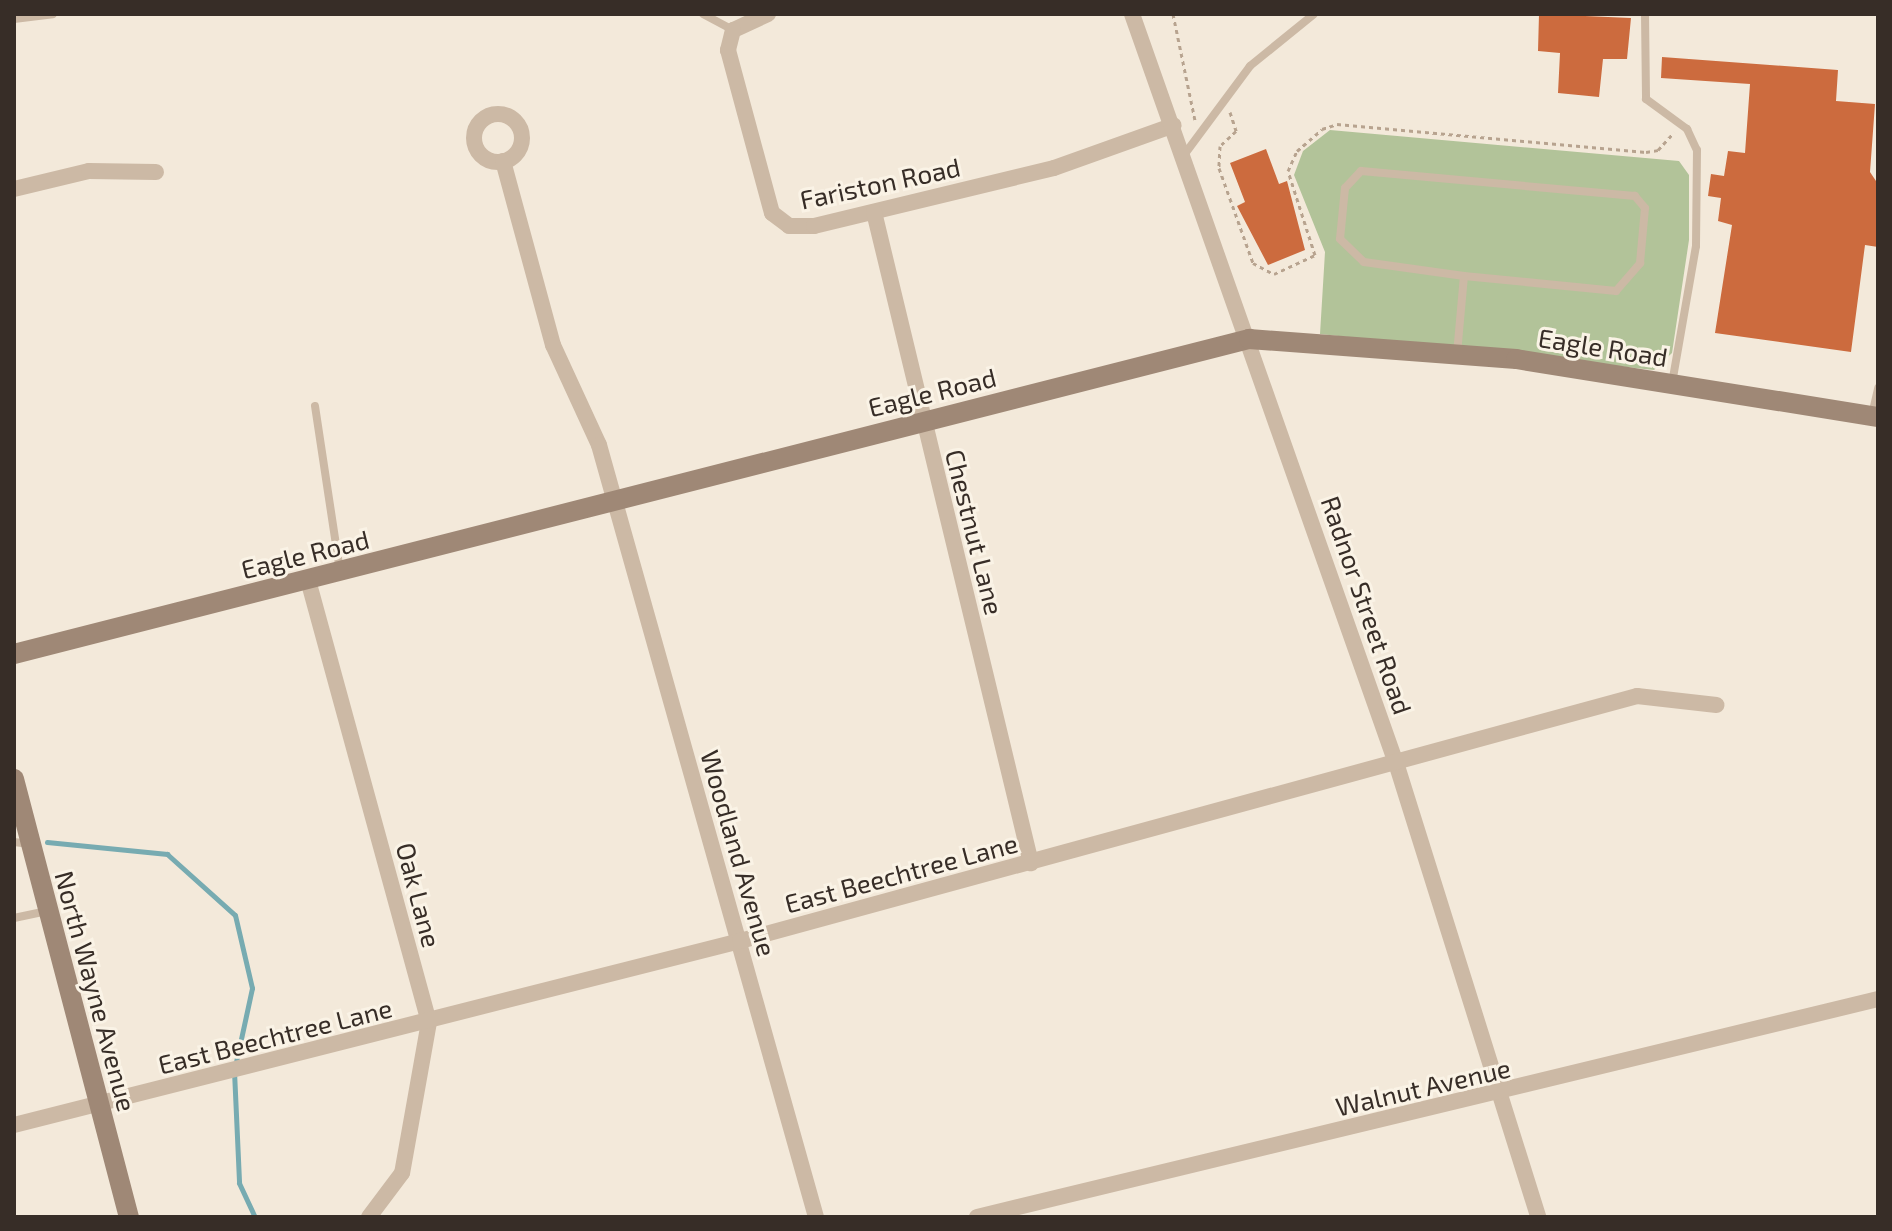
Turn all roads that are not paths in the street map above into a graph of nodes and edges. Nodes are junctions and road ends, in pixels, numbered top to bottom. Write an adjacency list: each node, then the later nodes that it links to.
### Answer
1 (53, 14): 7 (lane)
2 (703, 14): 9 (lane)
3 (768, 14): 9 (street)
4 (1132, 14): 10 (street, Radnor Street Road)
5 (1314, 14): 11 (lane)
6 (1645, 14): 19 (lane)
7 (27, 16): 8 (lane)
8 (14, 19)
9 (733, 30): 15 (street, Fariston Road)
10 (1174, 125): 11 (street, Radnor Street Road); 15 (street, Fariston Road)
11 (1184, 155): 17 (street, Radnor Street Road)
12 (503, 161): 24 (street, Woodland Avenue)
13 (156, 172): 14 (street)
14 (14, 189)
15 (874, 212): 23 (street, Chestnut Lane)
16 (1464, 276): 16 (lane); 18 (lane)
17 (1249, 339): 18 (street, Eagle Road); 23 (street, Eagle Road); 29 (street, Radnor Street Road)
18 (1457, 355): 19 (street, Eagle Road)
19 (1672, 385): 22 (street, Eagle Road)
20 (1878, 388): 22 (lane)
21 (315, 406): 25 (lane)
22 (1875, 417)
23 (924, 421): 24 (street, Eagle Road); 32 (street, Chestnut Lane)
24 (614, 502): 25 (street, Eagle Road); 35 (street, Woodland Avenue)
25 (340, 572): 26 (street, Eagle Road)
26 (308, 580): 27 (street, Eagle Road); 37 (street, Oak Lane)
27 (14, 654)
28 (1716, 705): 29 (street, East Beechtree Lane)
29 (1397, 766): 32 (street, East Beechtree Lane); 38 (street, Radnor Street Road)
30 (14, 779): 31 (street, North Wayne Avenue)
31 (22, 843): 33 (street, North Wayne Avenue)
32 (1031, 863): 35 (street, East Beechtree Lane)
33 (49, 911): 34 (lane); 39 (street, North Wayne Avenue)
34 (14, 918)
35 (740, 941): 37 (street, East Beechtree Lane); 43 (street, Woodland Avenue)
36 (1878, 999): 38 (street, Walnut Avenue)
37 (429, 1022): 39 (street, East Beechtree Lane); 42 (street, Oak Lane)
38 (1500, 1093): 44 (street, Walnut Avenue); 45 (street, Radnor Street Road)
39 (99, 1104): 40 (street, East Beechtree Lane); 41 (street, North Wayne Avenue)
40 (14, 1125)
41 (129, 1217)
42 (369, 1217)
43 (816, 1217)
44 (977, 1217)
45 (1538, 1217)

